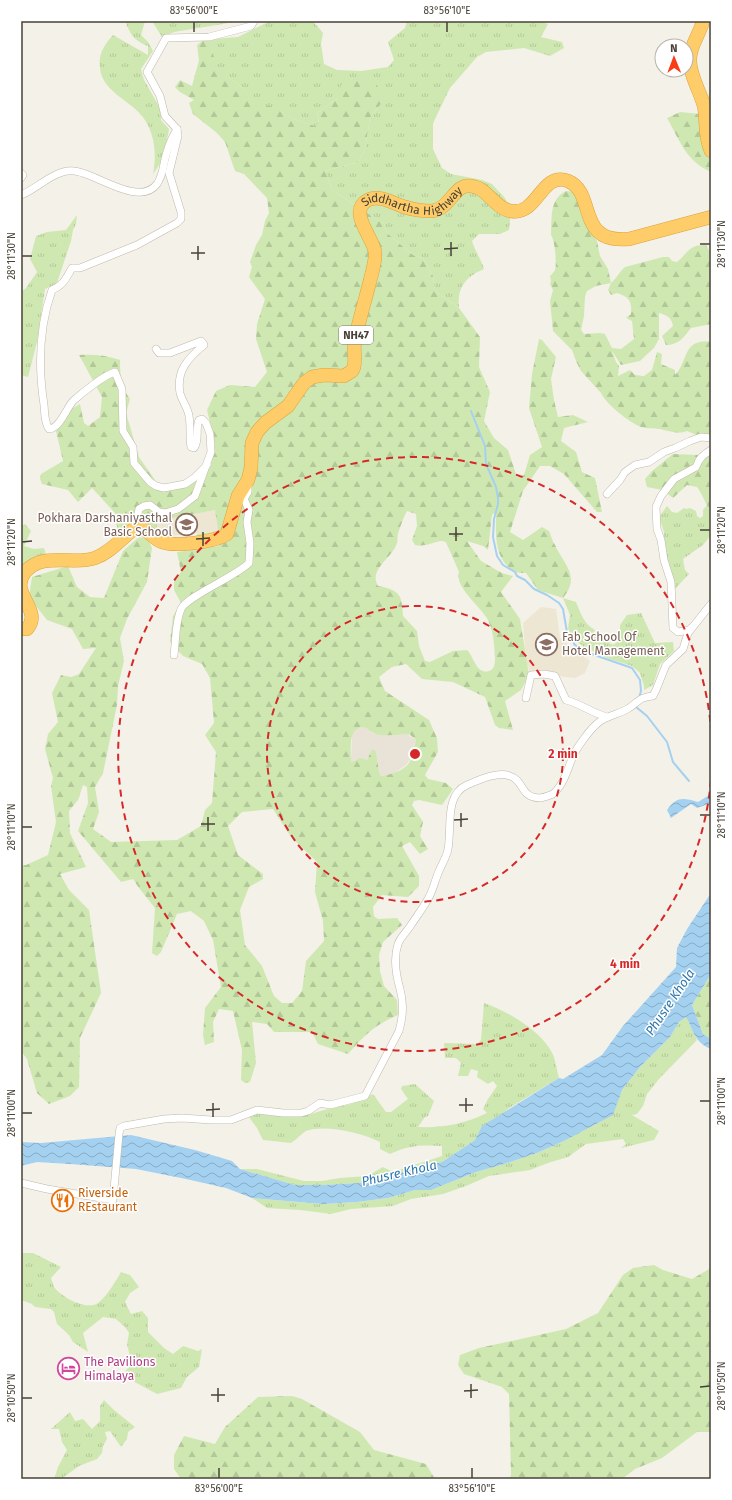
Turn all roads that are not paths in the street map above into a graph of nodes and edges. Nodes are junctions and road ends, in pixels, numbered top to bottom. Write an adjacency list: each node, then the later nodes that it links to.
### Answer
1 (254, 21): 3 (street)
2 (703, 21): 4 (highway)
3 (177, 129): 7 (street); 12 (street)
4 (711, 151)
5 (21, 173): 6 (street)
6 (21, 178)
7 (21, 195)
8 (711, 217): 13 (highway, Siddhartha Highway / NH47)
9 (156, 349): 12 (street)
10 (711, 438): 14 (street)
11 (711, 450): 17 (street)
12 (207, 465): 15 (street)
13 (248, 480): 15 (highway, Siddhartha Highway / NH47); 19 (street)
14 (607, 494)
15 (135, 528): 18 (highway)
16 (711, 604): 17 (street)
17 (694, 626): 21 (street)
18 (21, 629)
19 (174, 655)
20 (526, 698): 21 (street)
21 (607, 717): 22 (street)
22 (21, 1183)

